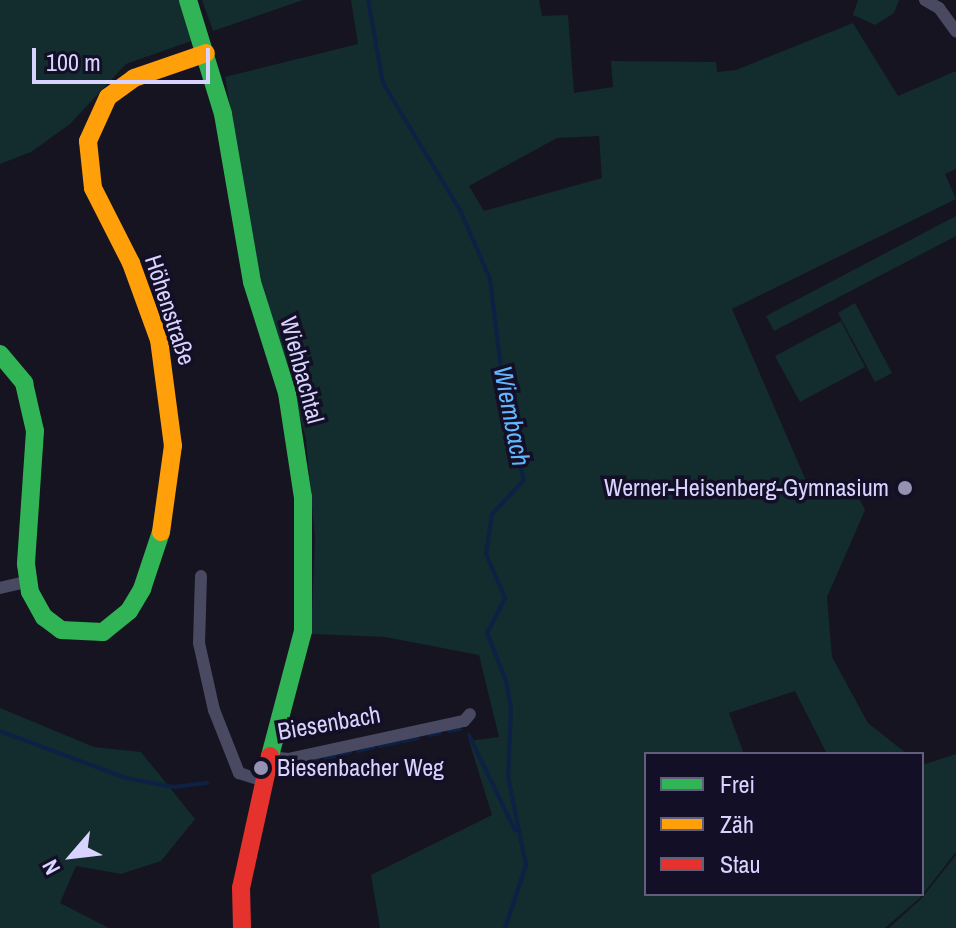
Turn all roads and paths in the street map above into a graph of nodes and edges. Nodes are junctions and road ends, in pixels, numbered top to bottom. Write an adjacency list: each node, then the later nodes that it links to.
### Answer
1 (188, 0): 4 (street, Wiehbachtal)
2 (925, 0): 3 (street)
3 (956, 31)
4 (206, 53): 7 (street, Höhenstraße); 10 (street, Wiehbachtal)
5 (0, 354): 7 (street, Höhenstraße)
6 (201, 576): 11 (street)
7 (27, 582): 8 (street)
8 (0, 588)
9 (470, 714): 10 (street, Biesenbach)
10 (271, 757): 11 (street, Biesenbach)
11 (264, 781): 12 (street, Biesenbach)
12 (242, 928)

